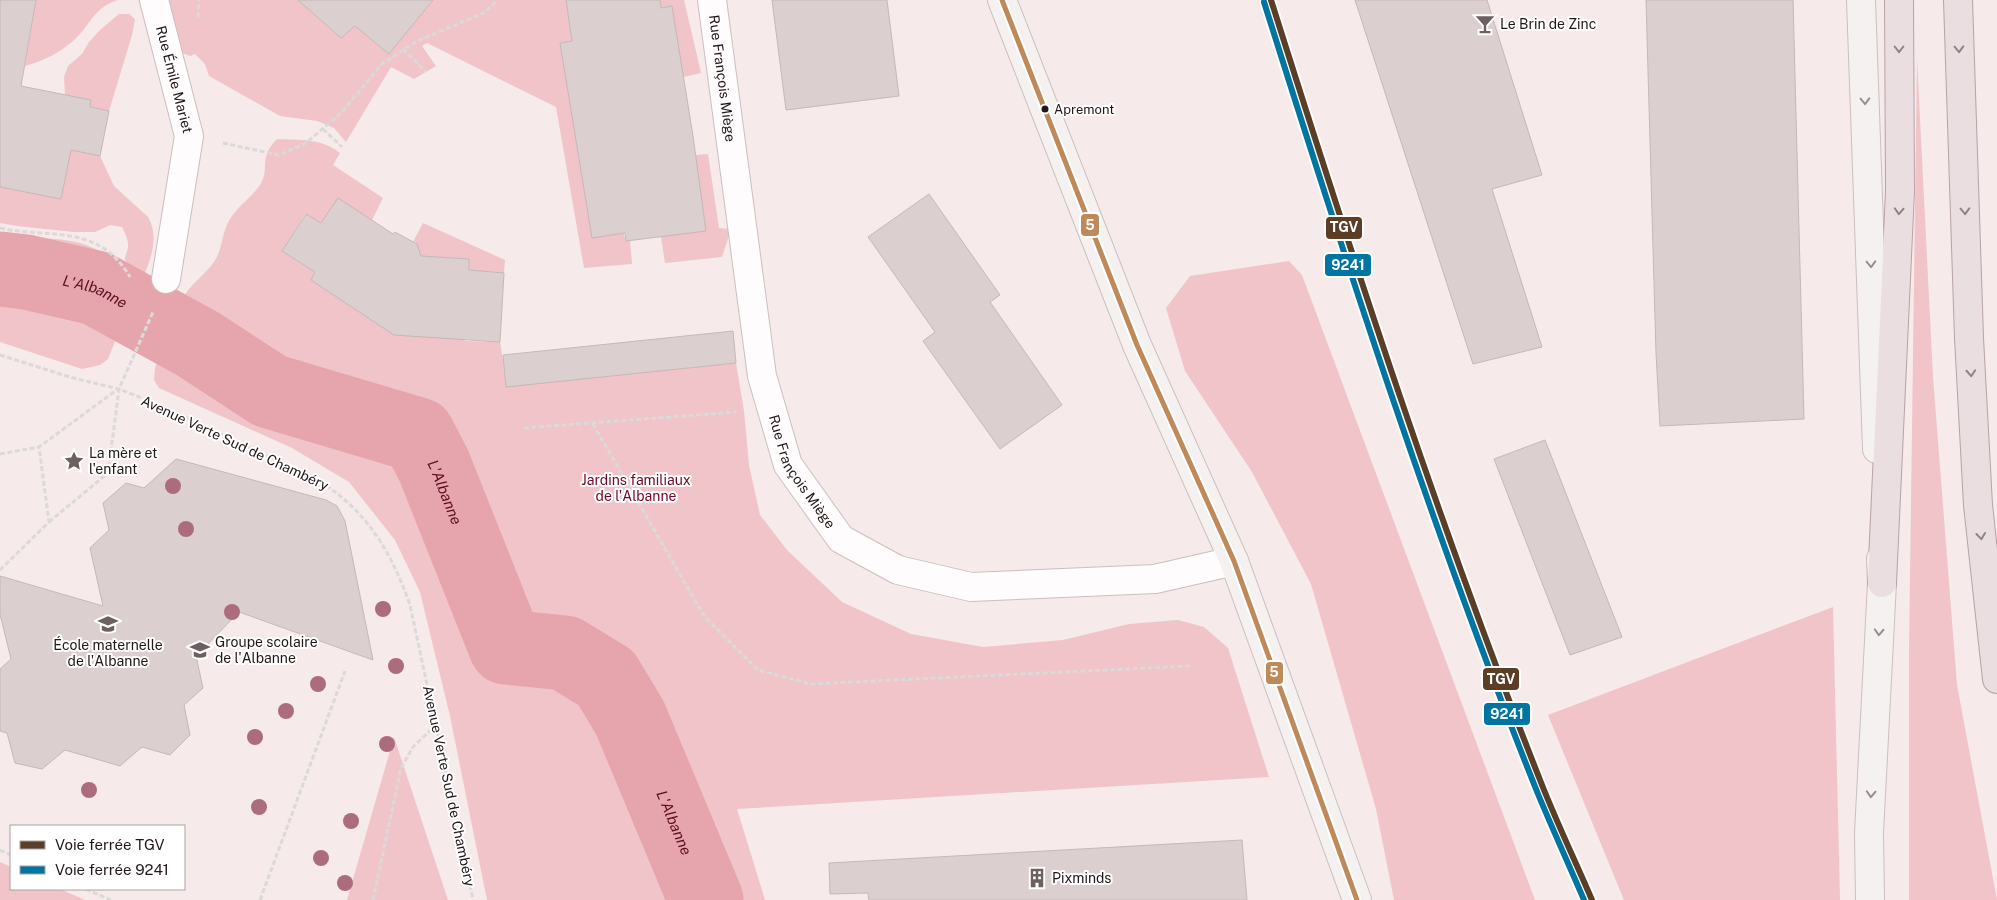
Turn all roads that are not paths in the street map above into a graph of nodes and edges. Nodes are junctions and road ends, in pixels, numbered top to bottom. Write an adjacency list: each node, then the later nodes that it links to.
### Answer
1 (154, 0): 7 (street, Rue Émile Mariet)
2 (712, 0): 8 (street, Rue François Miège)
3 (1002, 0): 8 (main road)
4 (1861, 0): 9 (main road, one-way to 9)
5 (1898, 0): 9 (highway, one-way to 9)
6 (1958, 0): 10 (highway, one-way to 10)
7 (166, 279)
8 (1234, 561): 11 (main road)
9 (1882, 583): 12 (main road, one-way to 12)
10 (1997, 679)
11 (1357, 900)
12 (1870, 900)

